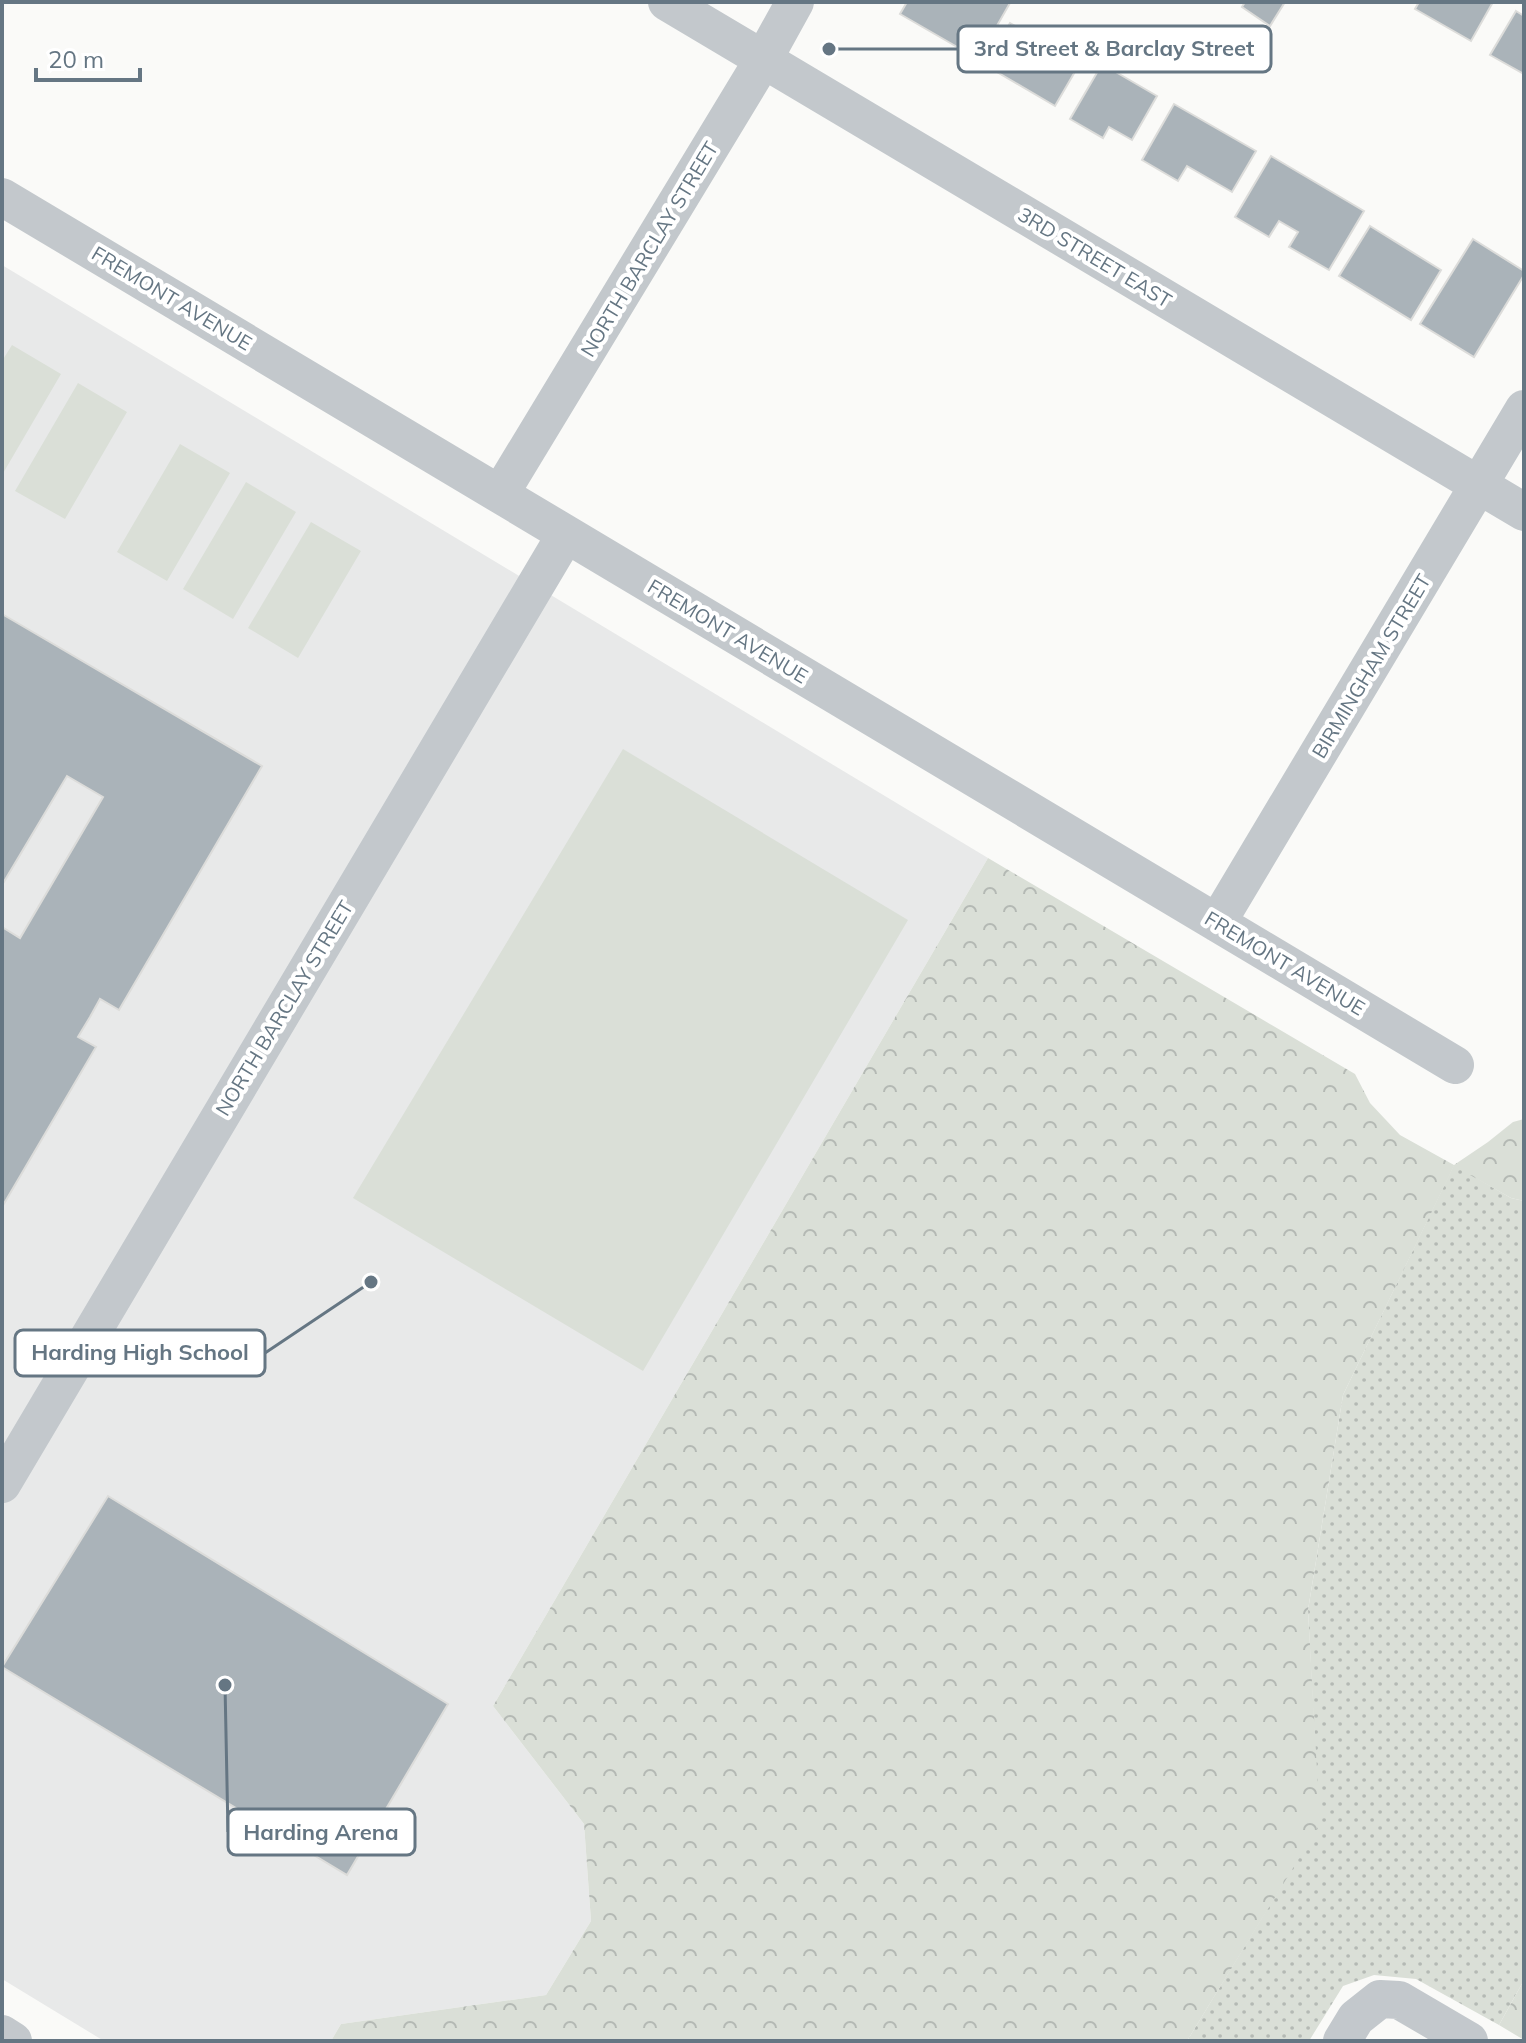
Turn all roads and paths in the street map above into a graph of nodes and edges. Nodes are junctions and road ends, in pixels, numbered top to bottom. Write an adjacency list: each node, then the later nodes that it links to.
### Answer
1 (667, 2): 3 (street, 3RD STREET EAST)
2 (795, 2): 3 (street, NORTH BARCLAY STREET)
3 (763, 60): 6 (street, 3RD STREET EAST); 7 (street, NORTH BARCLAY STREET)
4 (2, 197): 7 (street, FREMONT AVENUE)
5 (1524, 409): 6 (street, BIRMINGHAM STREET)
6 (1479, 485): 8 (street, 3RD STREET EAST); 10 (street, BIRMINGHAM STREET)
7 (500, 494): 9 (street, FREMONT AVENUE)
8 (1524, 512)
9 (566, 534): 10 (street, FREMONT AVENUE); 12 (street, NORTH BARCLAY STREET)
10 (1217, 923): 11 (street, FREMONT AVENUE)
11 (1455, 1065)
12 (2, 1484)
13 (2, 2034): 14 (street)
14 (13, 2041)
15 (1342, 2041): 16 (street)
16 (1469, 2041)

